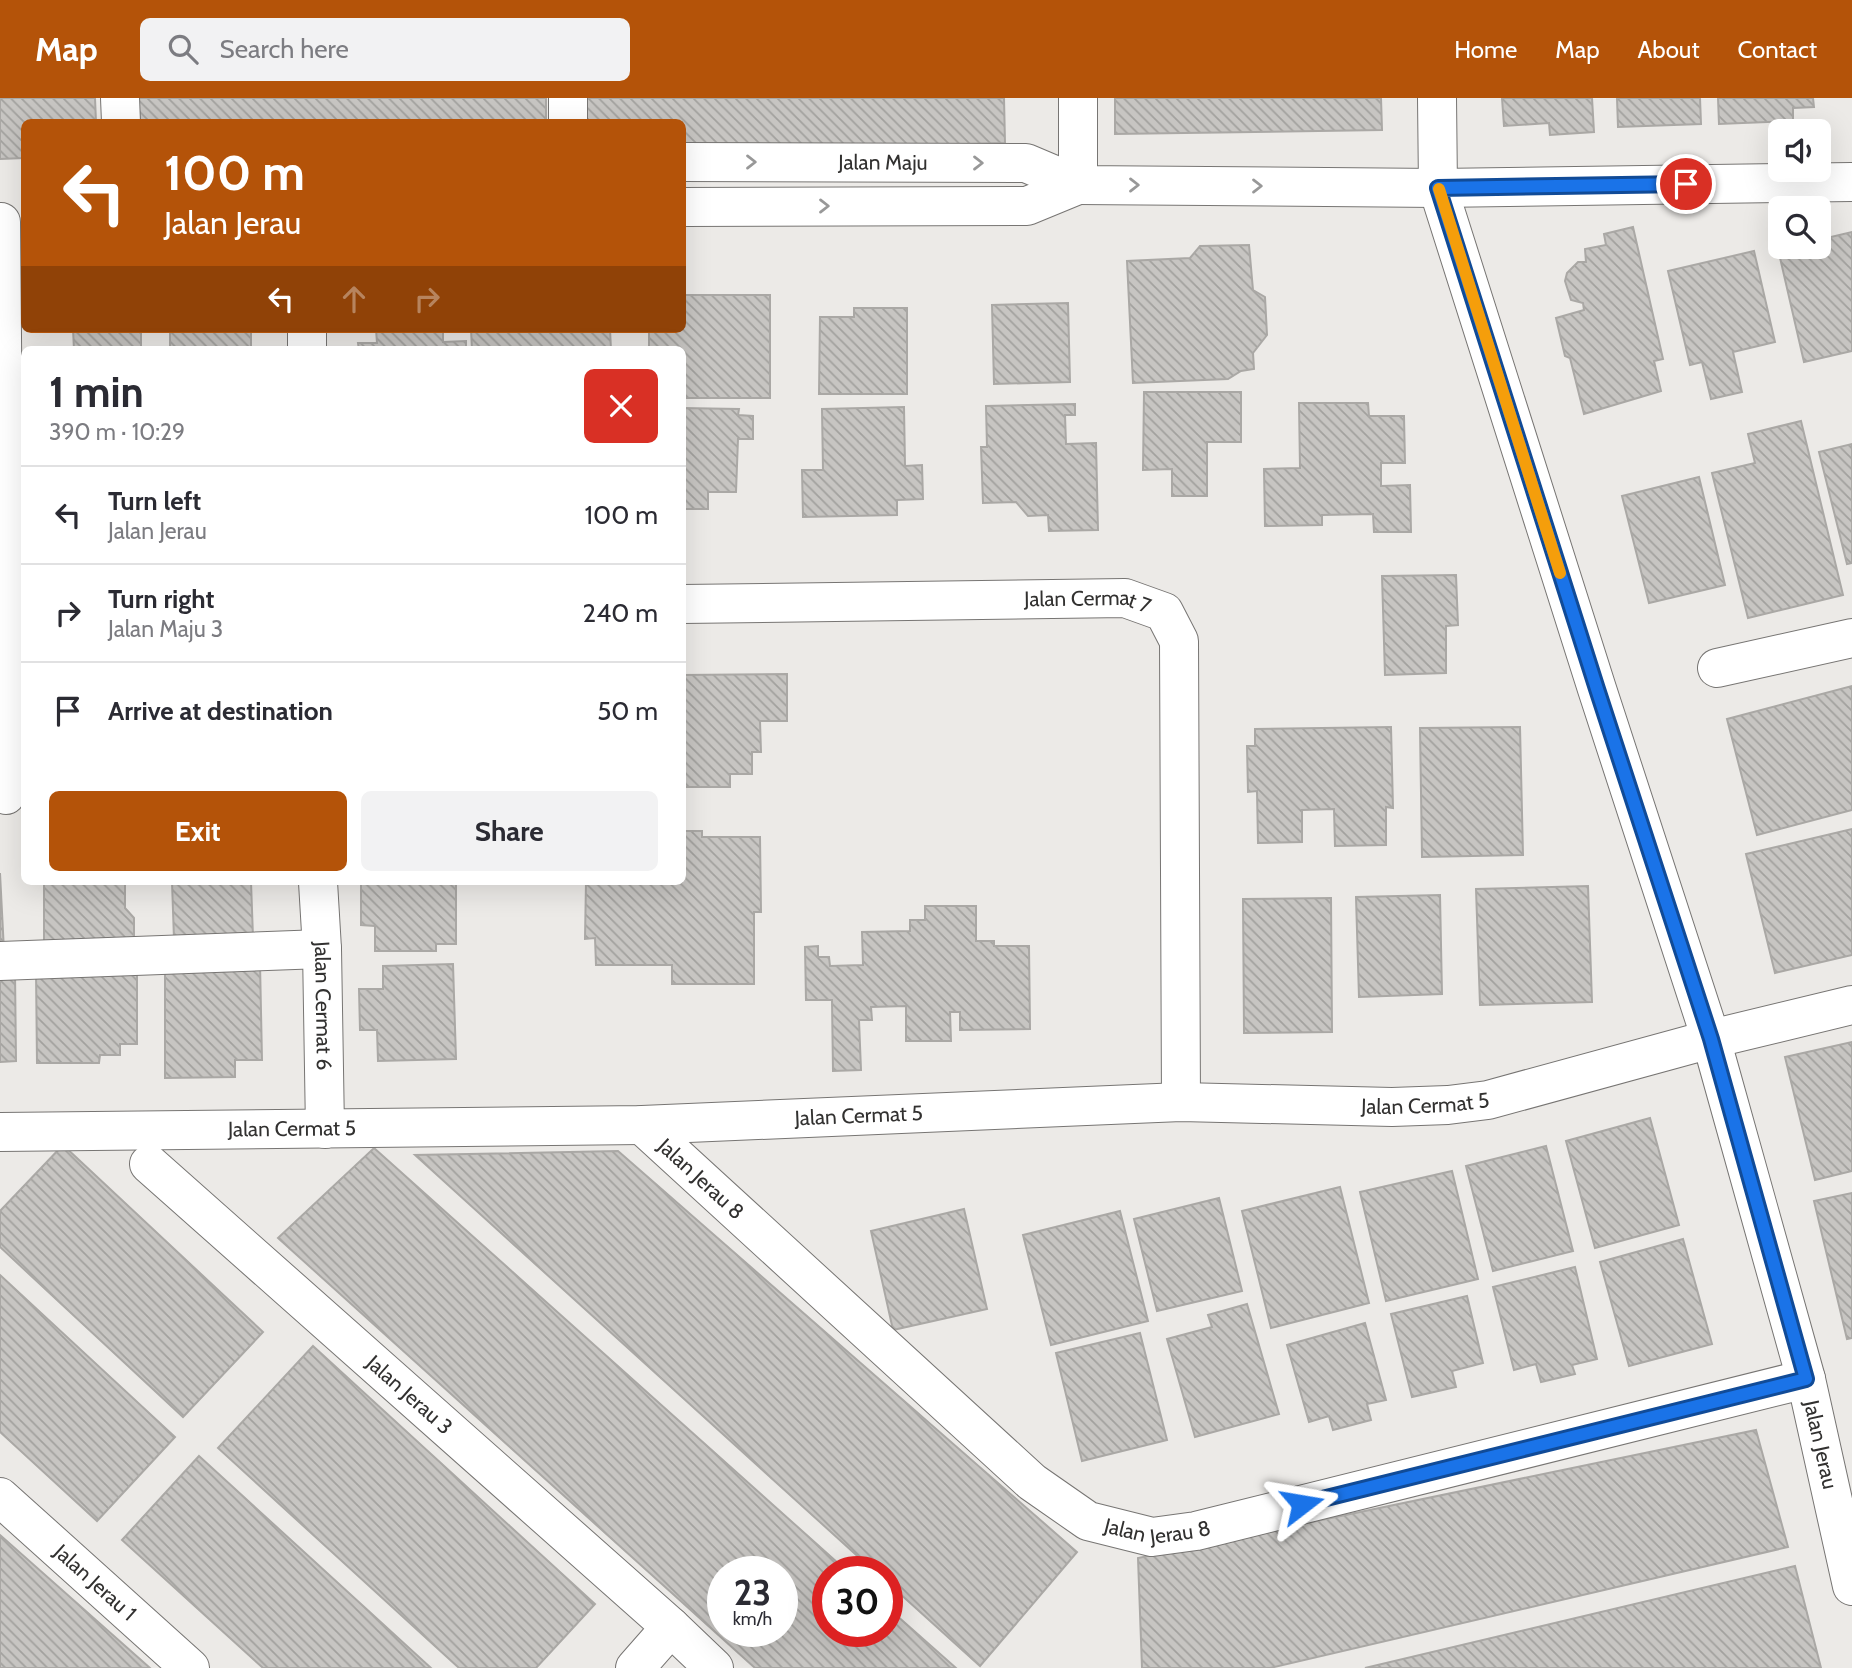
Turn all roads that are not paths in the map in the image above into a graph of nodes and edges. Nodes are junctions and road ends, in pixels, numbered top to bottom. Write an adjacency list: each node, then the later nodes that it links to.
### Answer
1 (120, 98): 5 (street)
2 (568, 98): 6 (street)
3 (1078, 98): 9 (street)
4 (1437, 98): 10 (street, Jalan Jerau)
5 (121, 119)
6 (568, 119)
7 (686, 162): 9 (street, Jalan Maju, one-way to 9)
8 (1852, 182): 10 (street, Jalan Maju)
9 (1078, 185): 10 (street, Jalan Maju, one-way to 10); 11 (street, Jalan Maju, one-way to 9)
10 (1438, 188): 21 (street, Jalan Jerau)
11 (686, 206)
12 (9, 222): 16 (street)
13 (686, 604): 22 (street, Jalan Cermat 7)
14 (1852, 638): 15 (street)
15 (1717, 668)
16 (10, 795)
17 (318, 885): 18 (street, Jalan Cermat 6)
18 (322, 949): 19 (street); 24 (street, Jalan Cermat 6)
19 (0, 961)
20 (1852, 1005): 21 (street, Jalan Cermat 5)
21 (1711, 1039): 22 (street, Jalan Cermat 5); 27 (street, Jalan Jerau)
22 (1181, 1102): 23 (street, Jalan Cermat 5)
23 (642, 1125): 24 (street, Jalan Cermat 5); 27 (street, Jalan Jerau 8)
24 (325, 1129): 25 (street, Jalan Cermat 5)
25 (0, 1132)
26 (149, 1164): 30 (street, Jalan Jerau 3)
27 (1806, 1379): 29 (street, Jalan Jerau)
28 (0, 1497): 31 (street, Jalan Jerau 1)
29 (1852, 1586)
30 (671, 1627): 32 (street); 33 (street, Jalan Jerau 3)
31 (190, 1668)
32 (635, 1668)
33 (714, 1668)

